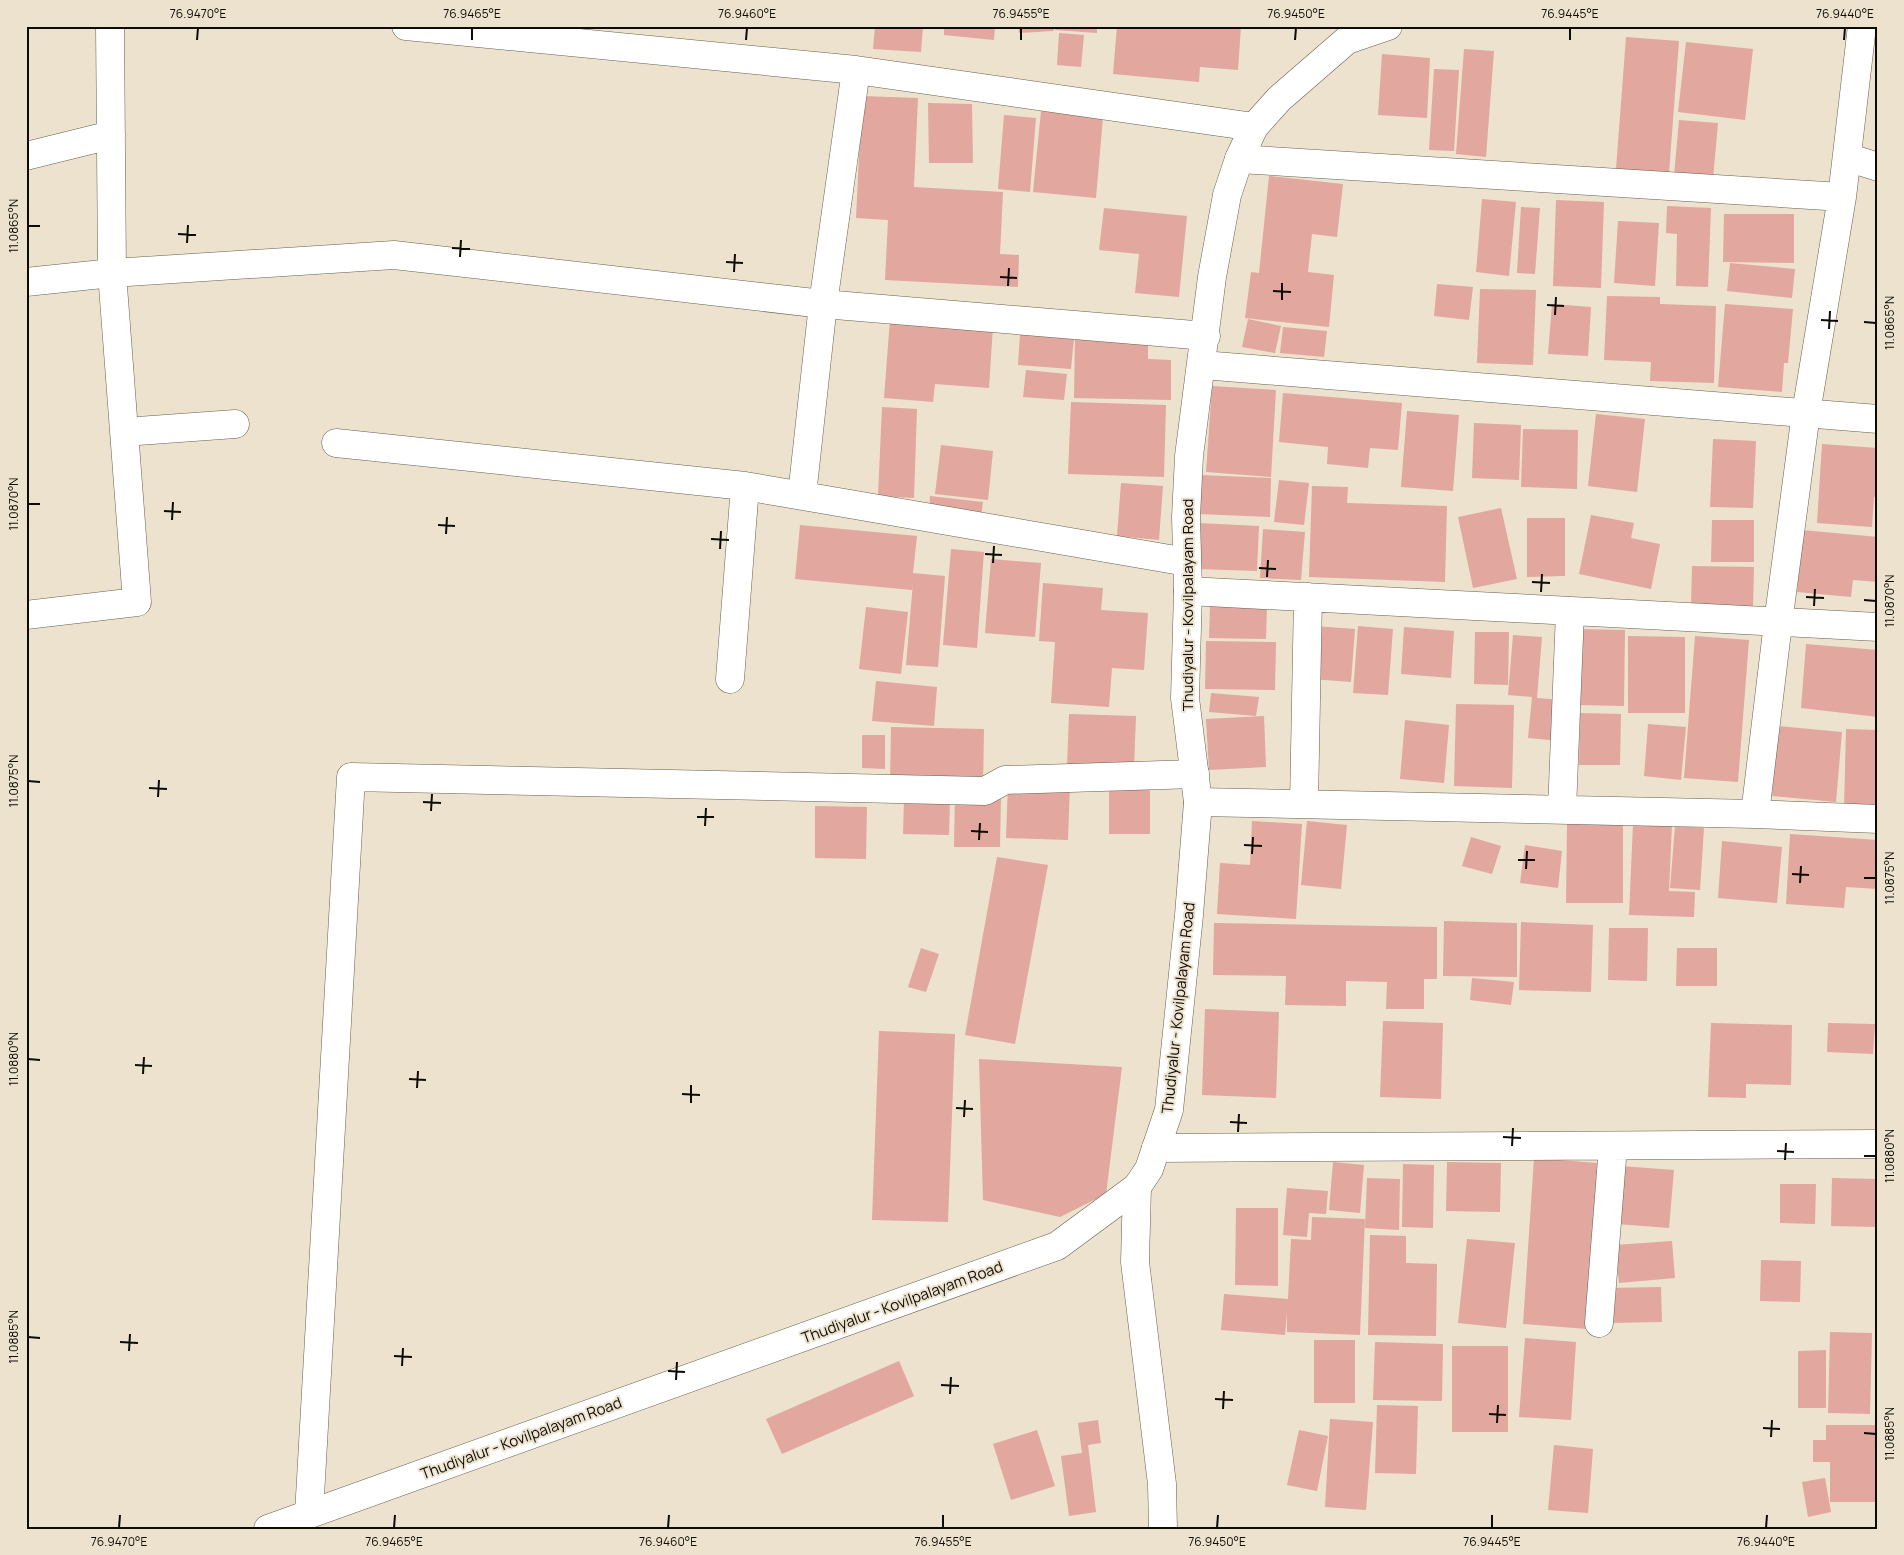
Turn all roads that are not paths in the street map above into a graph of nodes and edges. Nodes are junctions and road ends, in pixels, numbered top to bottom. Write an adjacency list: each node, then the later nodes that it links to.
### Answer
1 (110, 26): 9 (street)
2 (406, 26): 6 (street)
3 (1388, 26): 5 (street, Thudiyalur - Kovilpalayam Road)
4 (1862, 26): 11 (street)
5 (1347, 33): 8 (street, Thudiyalur - Kovilpalayam Road)
6 (617, 36): 7 (street)
7 (856, 70): 8 (street); 17 (street)
8 (1254, 127): 12 (street, Thudiyalur - Kovilpalayam Road)
9 (111, 135): 10 (street); 15 (street)
10 (26, 156)
11 (1847, 157): 13 (street); 14 (street)
12 (1239, 159): 14 (street); 18 (street, Thudiyalur - Kovilpalayam Road)
13 (1878, 168)
14 (1842, 197): 20 (street)
15 (112, 273): 16 (street); 17 (street); 23 (street)
16 (26, 282)
17 (823, 304): 18 (street); 26 (street)
18 (1206, 336): 19 (street, Thudiyalur - Kovilpalayam Road)
19 (1202, 365): 20 (street); 27 (street, Thudiyalur - Kovilpalayam Road)
20 (1806, 413): 21 (street); 32 (street)
21 (1878, 419)
22 (235, 424): 23 (street)
23 (124, 432): 31 (street)
24 (336, 442): 25 (street)
25 (745, 486): 26 (street); 34 (street)
26 (802, 495): 27 (street)
27 (1186, 562): 28 (street, Thudiyalur - Kovilpalayam Road)
28 (1188, 591): 29 (street); 35 (street, Thudiyalur - Kovilpalayam Road)
29 (1308, 597): 30 (street); 37 (street)
30 (1570, 612): 32 (street); 38 (street)
31 (26, 615)
32 (1778, 623): 33 (street); 39 (street)
33 (1878, 627)
34 (730, 679)
35 (1195, 774): 36 (street, Thudiyalur - Kovilpalayam Road); 46 (street)
36 (1198, 802): 37 (street); 43 (street, Thudiyalur - Kovilpalayam Road)
37 (1304, 804): 38 (street)
38 (1562, 810): 39 (street)
39 (1755, 814): 40 (street)
40 (1878, 819)
41 (1878, 1144): 42 (street)
42 (1613, 1146): 43 (street); 45 (street)
43 (1156, 1148): 44 (street, Thudiyalur - Kovilpalayam Road)
44 (1137, 1188): 46 (street, Thudiyalur - Kovilpalayam Road); 48 (street)
45 (1599, 1323)
46 (310, 1514): 47 (street, Thudiyalur - Kovilpalayam Road)
47 (268, 1529)
48 (1163, 1529)

